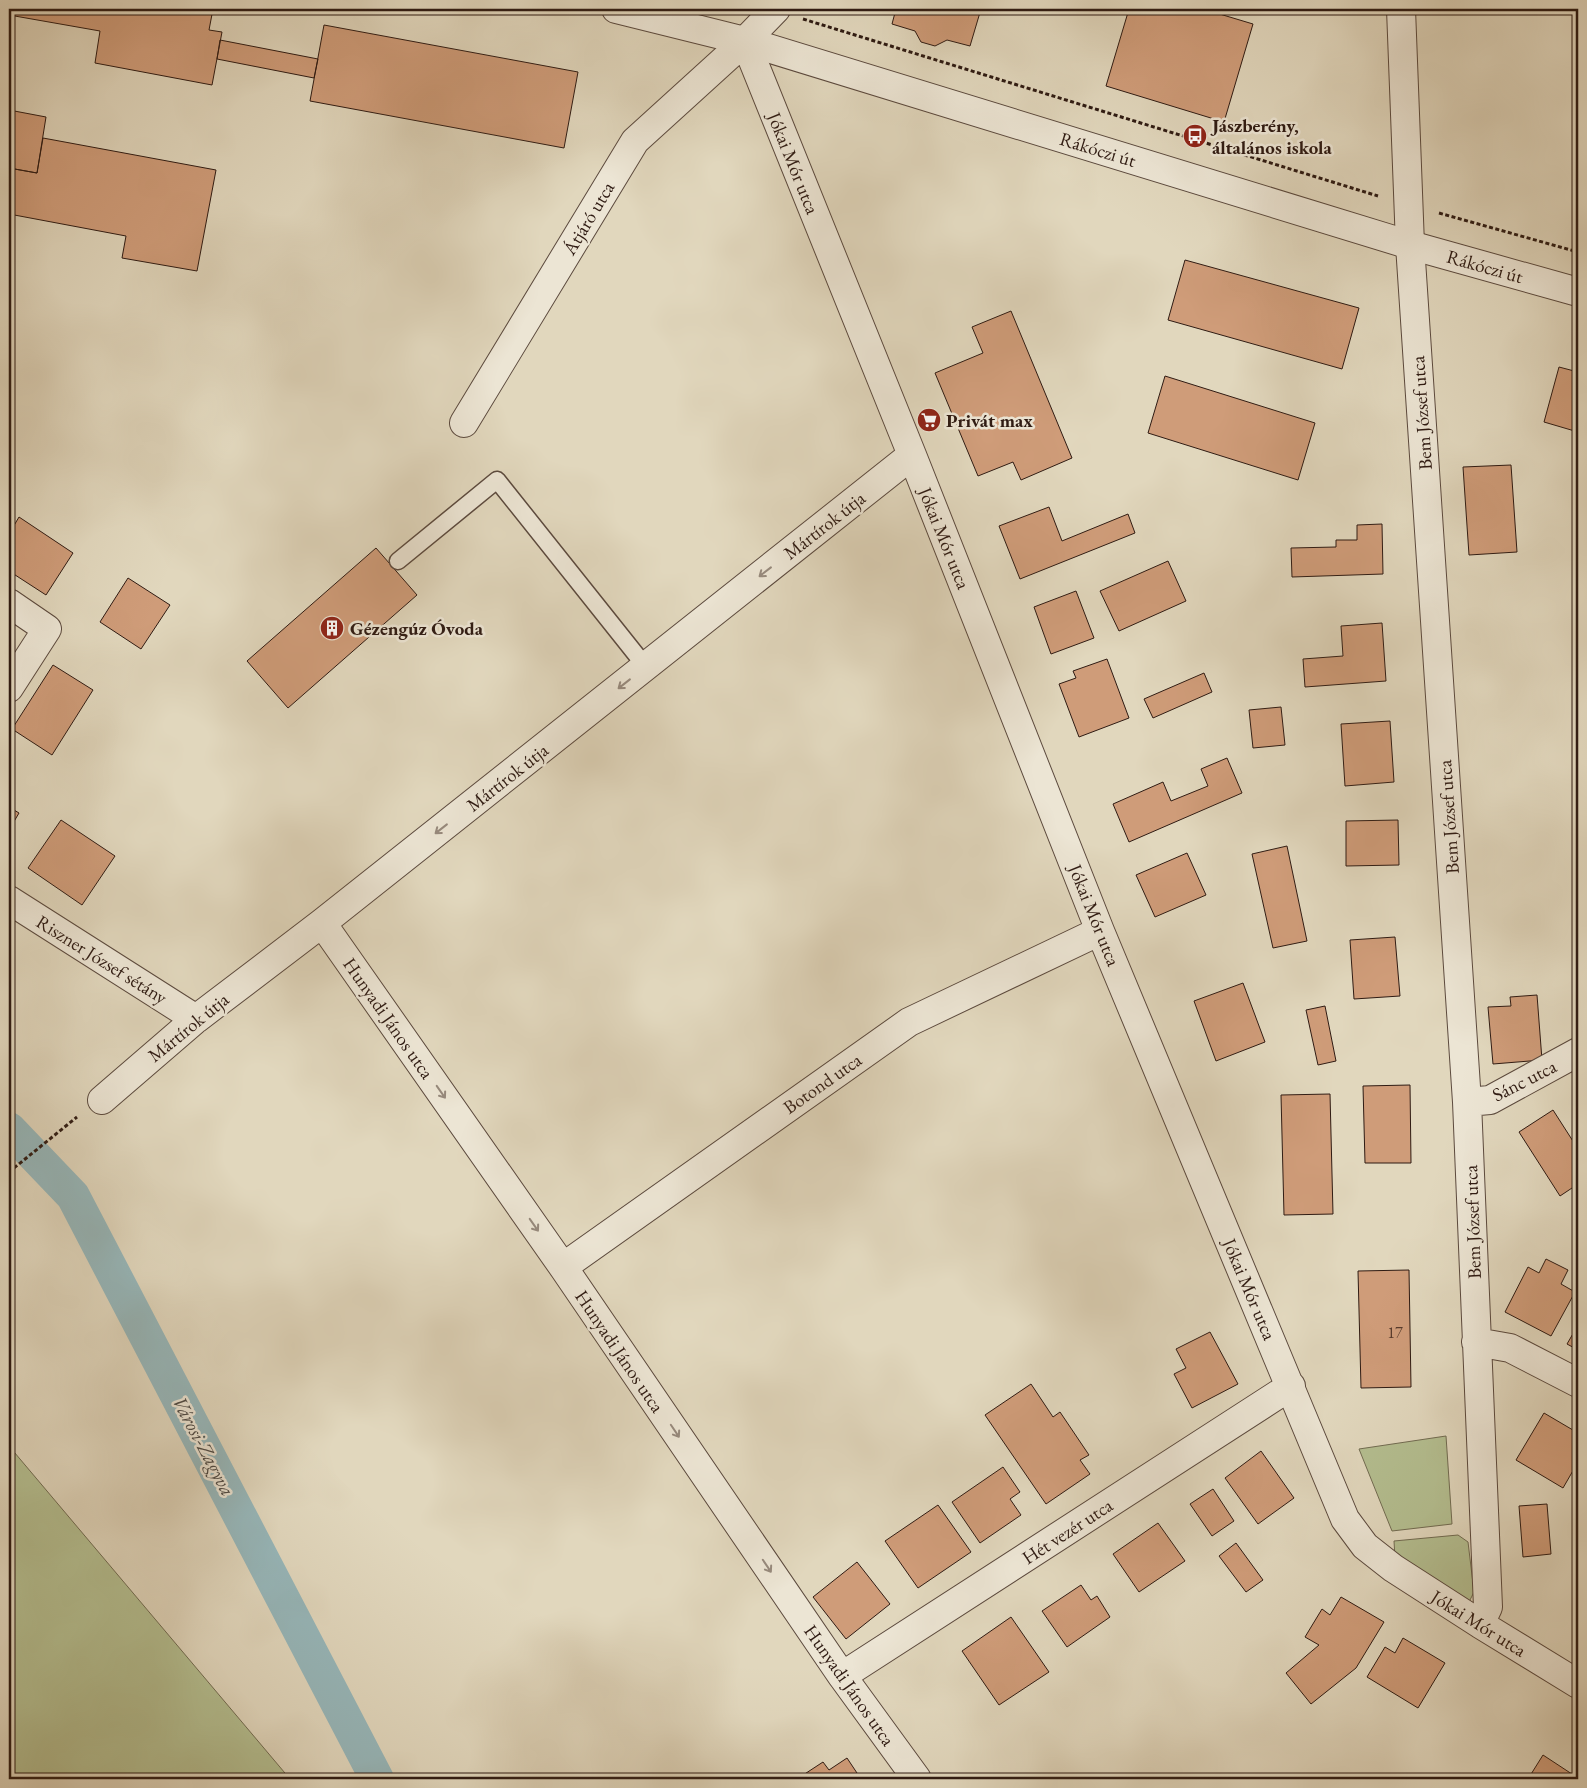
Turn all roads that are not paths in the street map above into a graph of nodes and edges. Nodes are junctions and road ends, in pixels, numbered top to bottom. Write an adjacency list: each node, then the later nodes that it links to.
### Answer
1 (616, 9): 4 (street, Rákóczi út)
2 (1401, 9): 5 (street, Bem József utca)
3 (775, 10): 4 (street, Átjáró utca)
4 (745, 41): 5 (street, Rákóczi út); 7 (street, Átjáró utca); 8 (street, Jókai Mór utca)
5 (1410, 245): 6 (street, Rákóczi út); 19 (street, Bem József utca)
6 (1578, 292)
7 (464, 422)
8 (912, 455): 11 (street, Mártírok útja, one-way to 11); 15 (street, Jókai Mór utca)
9 (398, 561): 11 (lane)
10 (9, 603): 12 (street)
11 (646, 666): 14 (street, Mártírok útja, one-way to 14)
12 (9, 688)
13 (9, 900): 16 (street, Riszner József sétány)
14 (322, 923): 16 (street, Mártírok útja); 20 (street, Hunyadi János utca, one-way to 20)
15 (1100, 931): 20 (street, Botond utca); 23 (street, Jókai Mór utca)
16 (196, 1019): 18 (street, Mártírok útja)
17 (1578, 1052): 19 (street, Sánc utca)
18 (102, 1100)
19 (1467, 1102): 21 (street, Bem József utca)
20 (563, 1267): 25 (street, Hunyadi János utca, one-way to 25)
21 (1476, 1342): 22 (street); 24 (street, Bem József utca)
22 (1578, 1383)
23 (1291, 1386): 24 (street, Jókai Mór utca); 25 (street, Hét vezér utca)
24 (1480, 1624): 26 (street, Jókai Mór utca)
25 (842, 1676): 27 (street, Hunyadi János utca)
26 (1578, 1684)
27 (917, 1779)

